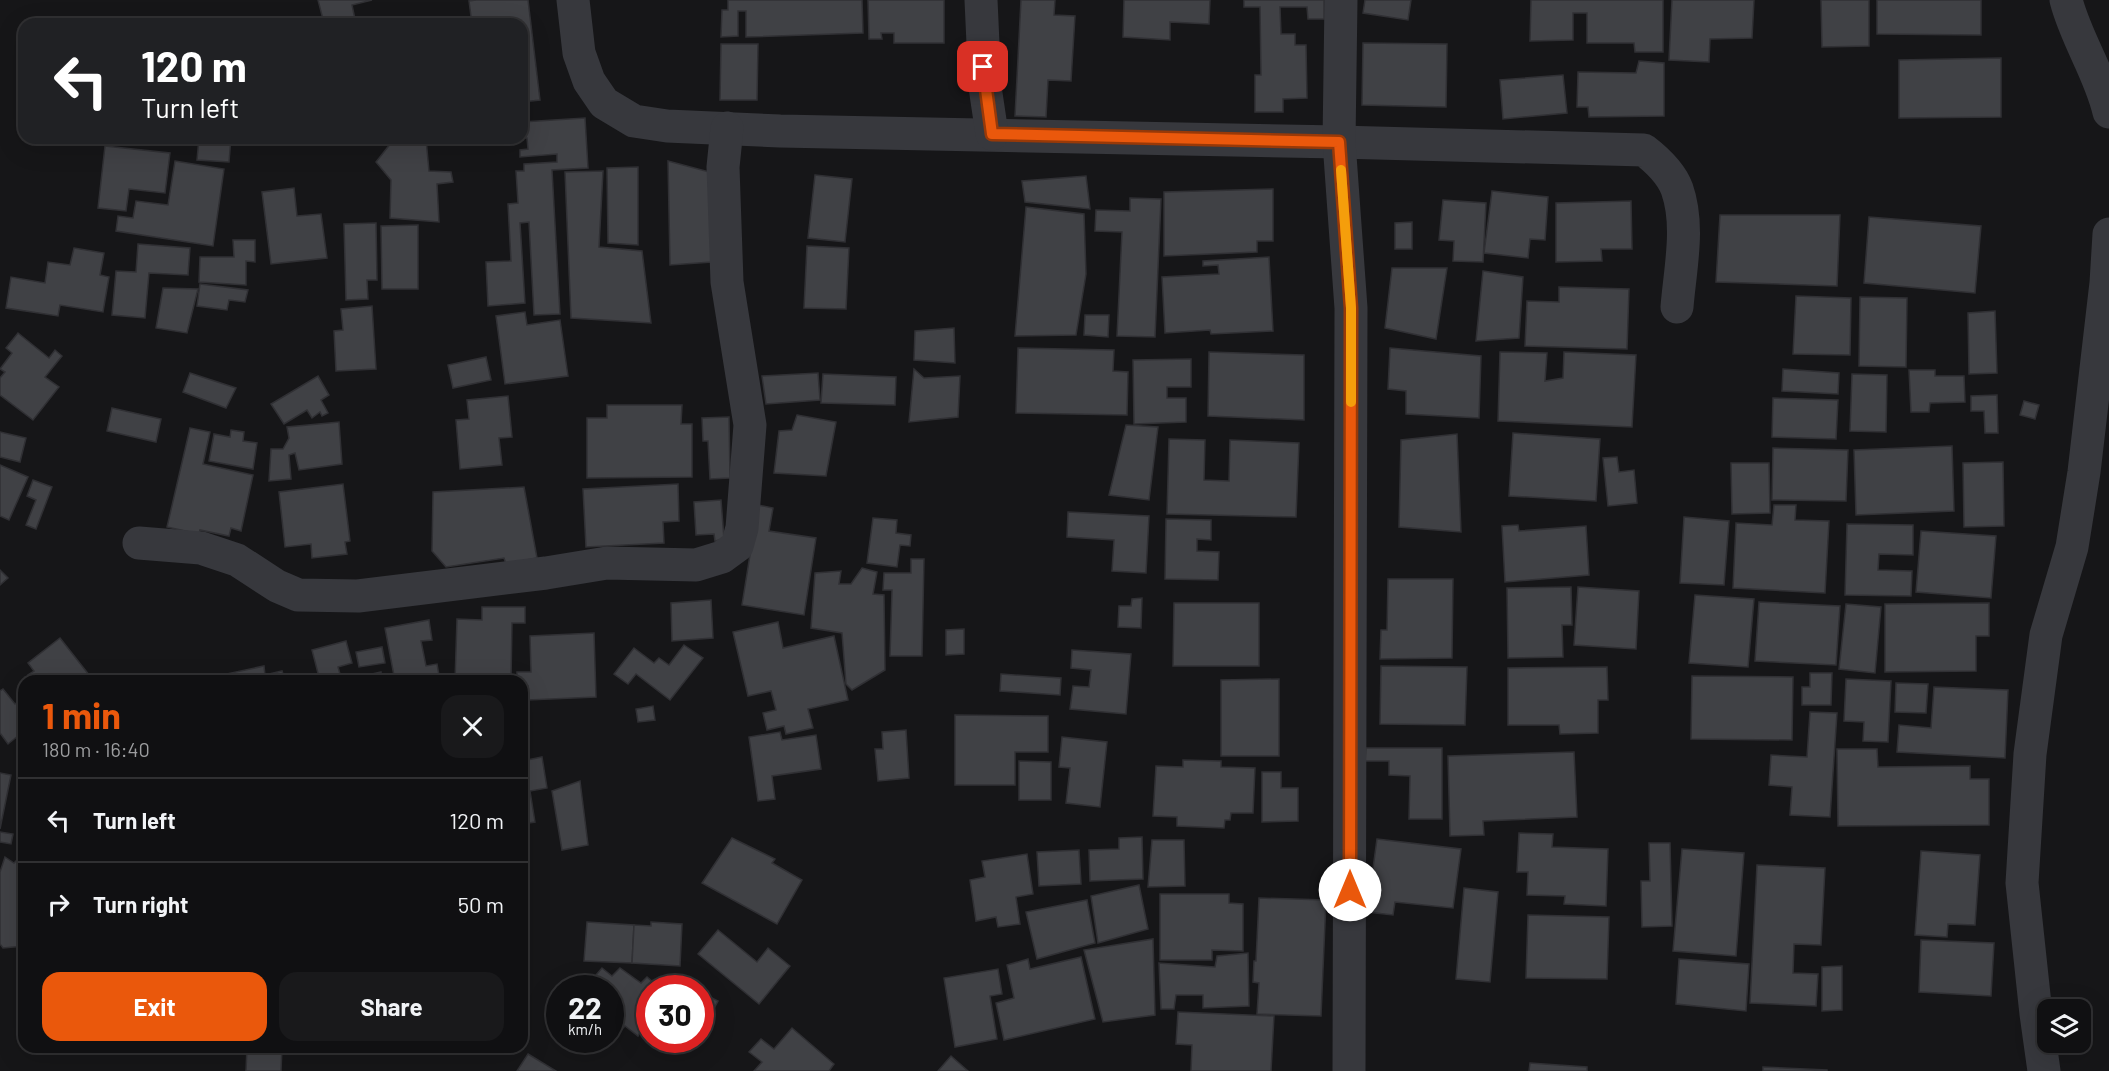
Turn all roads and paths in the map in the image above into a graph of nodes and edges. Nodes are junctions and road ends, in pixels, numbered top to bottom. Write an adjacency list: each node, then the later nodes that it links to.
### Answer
1 (573, 0): 6 (street)
2 (981, 0): 7 (street)
3 (1341, 0): 8 (street)
4 (2066, 0): 5 (street)
5 (2109, 112)
6 (727, 128): 7 (street); 11 (street)
7 (992, 134): 8 (street)
8 (1339, 142): 10 (street); 12 (street)
9 (2109, 234): 13 (street)
10 (1677, 306)
11 (138, 543)
12 (1349, 1071)
13 (2044, 1071)

